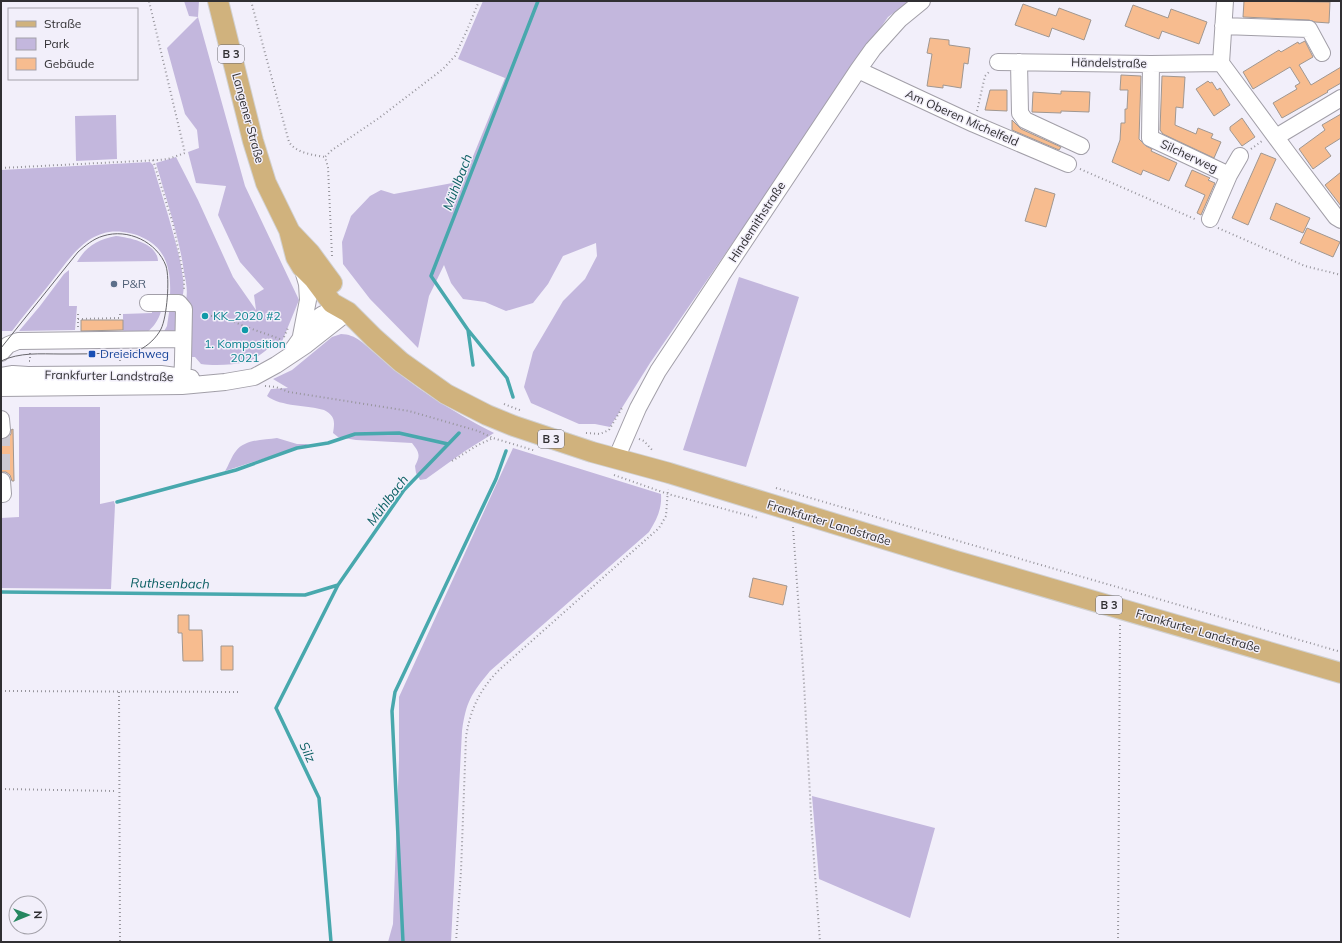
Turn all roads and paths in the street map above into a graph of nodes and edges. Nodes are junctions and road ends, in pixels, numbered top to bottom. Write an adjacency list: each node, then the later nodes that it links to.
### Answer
1 (149, 1): 20 (path)
2 (218, 1): 26 (main road, Langener Straße / B 3)
3 (251, 1): 19 (path)
4 (479, 1): 19 (path)
5 (922, 1): 13 (street, Hindemithstraße)
6 (1225, 1): 7 (street)
7 (1223, 26): 8 (street); 11 (street)
8 (1322, 53)
9 (998, 62): 10 (street, Händelstraße); 15 (path)
10 (1019, 62): 12 (street, Händelstraße); 17 (street)
11 (1221, 63): 12 (street, Händelstraße); 16 (street)
12 (1151, 64): 23 (street, Silcherweg)
13 (858, 70): 15 (street, Am Oberen Michelfeld); 50 (street, Hindemithstraße)
14 (1341, 98): 16 (street)
15 (974, 124): 21 (street, Am Oberen Michelfeld)
16 (1274, 135): 18 (path); 25 (street)
17 (1081, 146)
18 (1240, 156): 23 (street, Silcherweg)
19 (325, 157): 27 (path)
20 (153, 160): 22 (path); 30 (path)
21 (1068, 164)
22 (1, 168)
23 (1230, 175): 24 (street, Silcherweg)
24 (1210, 219)
25 (1341, 220)
26 (289, 230): 28 (main road, Langener Straße / B 3); 31 (main road, Langener Straße / B 3)
27 (332, 246)
28 (302, 268): 31 (main road, Langener Straße / B 3); 36 (street, Frankfurter Landstraße)
29 (148, 303): 30 (street)
30 (184, 309): 38 (street)
31 (348, 312): 36 (street, Frankfurter Landstraße); 40 (street, Frankfurter Landstraße); 55 (main road, Frankfurter Landstraße / B 3)
32 (78, 314): 35 (path)
33 (120, 314): 35 (path)
34 (211, 316): 39 (path)
35 (78, 319): 37 (path)
36 (295, 332): 39 (path); 40 (street, Frankfurter Landstraße)
37 (78, 333)
38 (183, 339): 41 (street); 43 (street)
39 (282, 340): 40 (path)
40 (283, 351): 43 (street, Frankfurter Landstraße)
41 (1, 353)
42 (7, 375): 43 (street, Frankfurter Landstraße)
43 (182, 381): 45 (street, Frankfurter Landstraße)
44 (276, 387): 51 (path)
45 (1, 388)
46 (502, 403): 47 (path)
47 (523, 412)
48 (609, 430): 49 (path)
49 (586, 433)
50 (626, 435): 53 (path); 55 (street, Hindemithstraße)
51 (493, 438): 52 (path); 54 (path)
52 (538, 451)
53 (651, 451)
54 (452, 461)
55 (614, 467): 58 (main road, Frankfurter Landstraße / B 3); 67 (path)
56 (769, 486): 59 (path)
57 (793, 527): 68 (path)
58 (1120, 608): 60 (main road, Frankfurter Landstraße / B 3); 69 (path)
59 (1341, 652)
60 (1341, 672)
61 (1, 691): 62 (path)
62 (119, 692): 63 (path); 66 (path)
63 (240, 692)
64 (1, 789): 65 (path)
65 (115, 791)
66 (120, 942)
67 (456, 942)
68 (820, 942)
69 (1118, 942)

